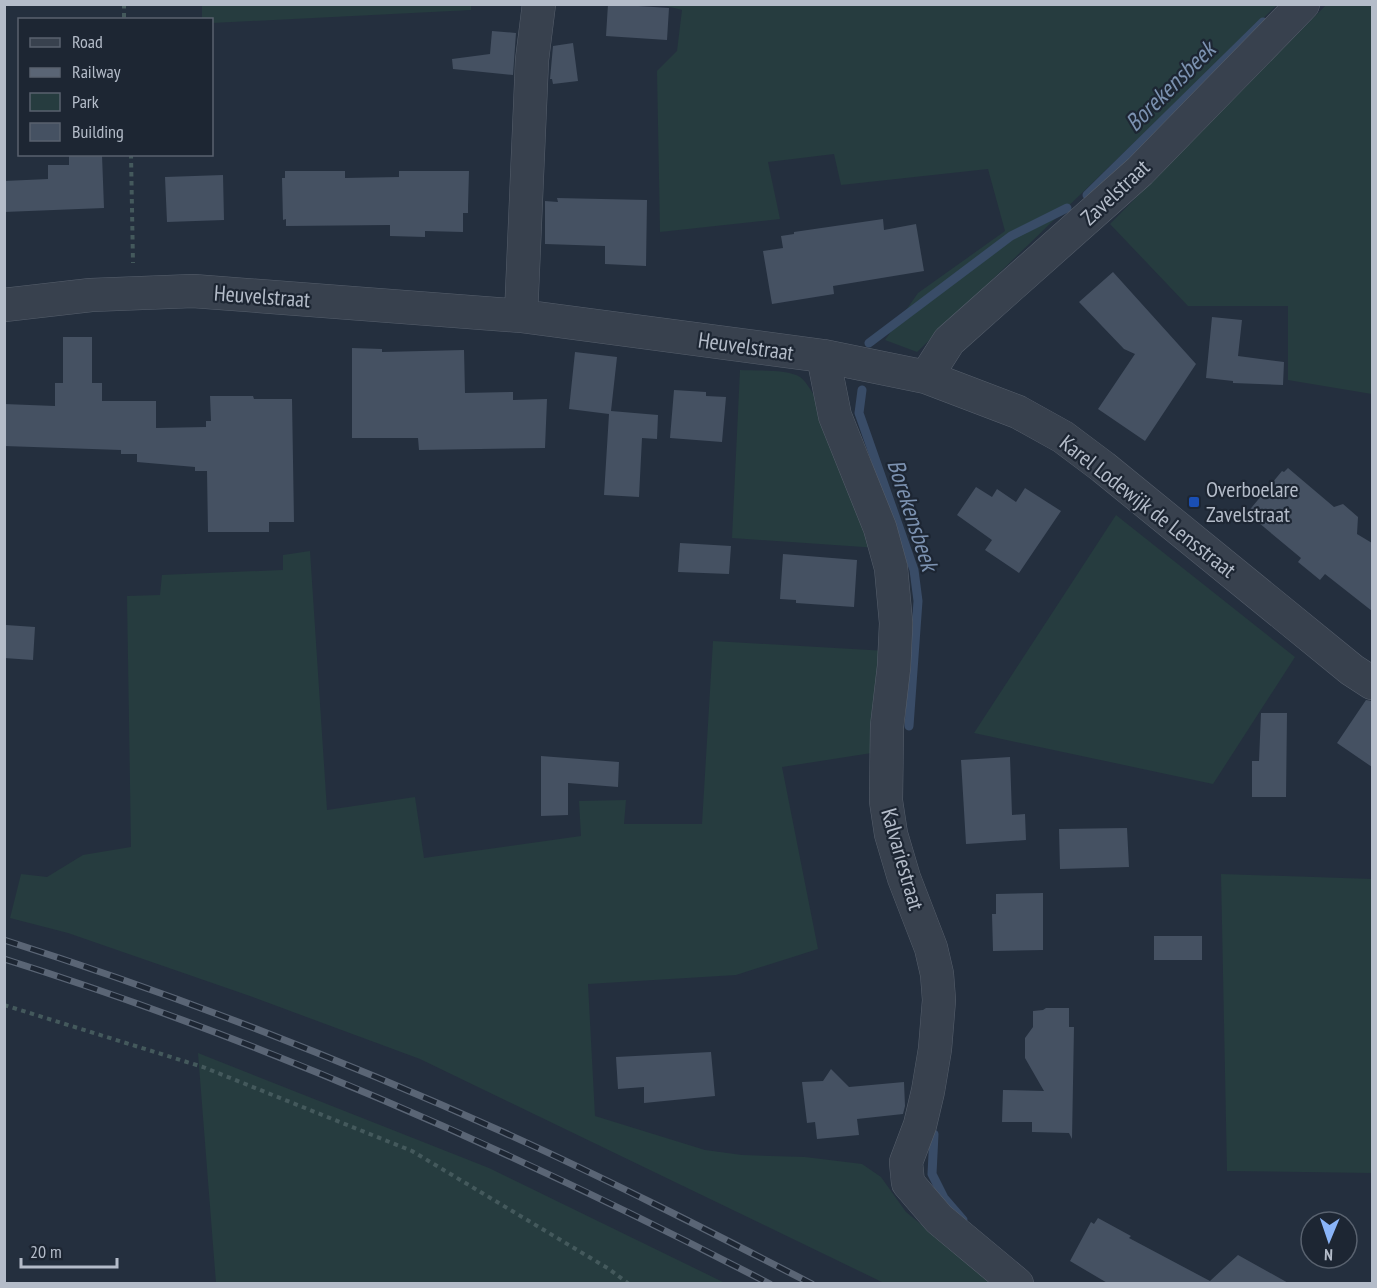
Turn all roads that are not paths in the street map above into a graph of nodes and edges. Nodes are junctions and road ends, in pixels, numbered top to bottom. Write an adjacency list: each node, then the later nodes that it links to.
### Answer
1 (539, 4): 4 (street)
2 (1303, 4): 7 (street, Zavelstraat)
3 (4, 305): 4 (street, Heuvelstraat)
4 (520, 316): 5 (street, Heuvelstraat)
5 (823, 356): 6 (street, Heuvelstraat); 9 (street, Kalvariestraat)
6 (864, 364): 7 (street, Karel Lodewijk de Lensstraat)
7 (926, 377): 8 (street, Karel Lodewijk de Lensstraat)
8 (1372, 683)
9 (1017, 1284)

